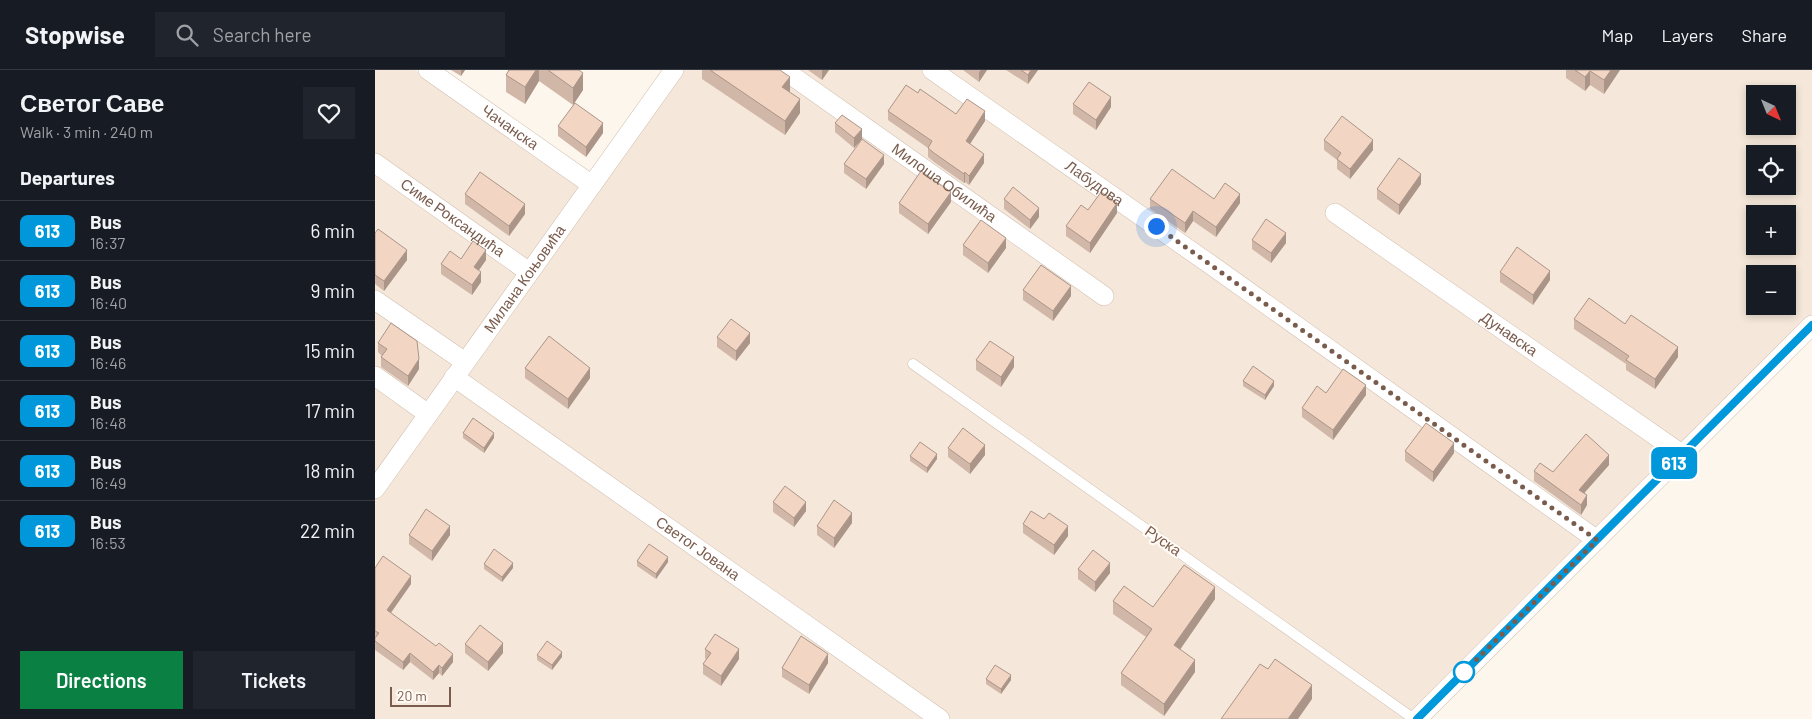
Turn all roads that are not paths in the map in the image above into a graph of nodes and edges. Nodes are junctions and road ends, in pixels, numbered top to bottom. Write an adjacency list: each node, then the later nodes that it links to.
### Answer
1 (428, 70): 6 (street, Чачанска)
2 (674, 70): 6 (street, Милана Коњовића)
3 (784, 70): 9 (street, Милоша Обилића)
4 (932, 70): 18 (street, Лабудова)
5 (375, 163): 8 (street, Симе Роксандића)
6 (591, 185): 8 (street, Милана Коњовића)
7 (1335, 213): 16 (street, Дунавска)
8 (529, 272): 13 (street, Милана Коњовића)
9 (1104, 296)
10 (375, 300): 13 (street, Светог Јована)
11 (1812, 325): 16 (street)
12 (913, 364): 20 (lane, Руска)
13 (459, 370): 15 (street, Милана Коњовића); 19 (street, Светог Јована)
14 (375, 376): 15 (street)
15 (428, 414): 17 (street, Милана Коњовића)
16 (1683, 454): 18 (street)
17 (375, 489)
18 (1597, 540): 20 (street)
19 (940, 719)
20 (1416, 719)

